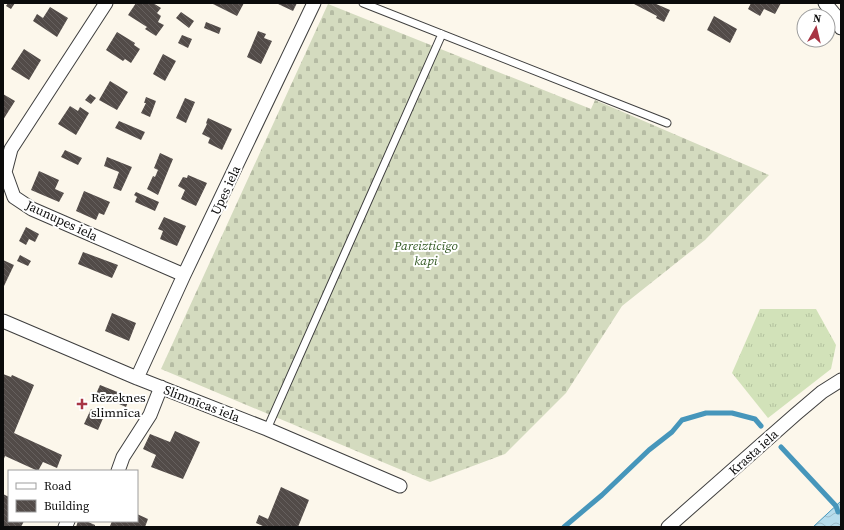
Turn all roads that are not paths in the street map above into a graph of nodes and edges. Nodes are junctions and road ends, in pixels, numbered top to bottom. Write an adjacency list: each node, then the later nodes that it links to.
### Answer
1 (106, 3): 8 (street, Jaunupes iela)
2 (314, 3): 8 (street, Upes iela)
3 (363, 3): 6 (lane)
4 (825, 3): 5 (street)
5 (841, 28)
6 (442, 34): 7 (lane); 13 (lane)
7 (667, 123)
8 (184, 275): 10 (street, Upes iela)
9 (3, 322): 10 (street, Slimnīcas iela)
10 (137, 378): 12 (street, Slimnīcas iela)
11 (841, 380): 16 (street, Krasta iela)
12 (161, 387): 13 (street, Slimnīcas iela); 14 (street)
13 (267, 429): 15 (street, Slimnīcas iela)
14 (118, 470)
15 (400, 486)
16 (668, 527)

